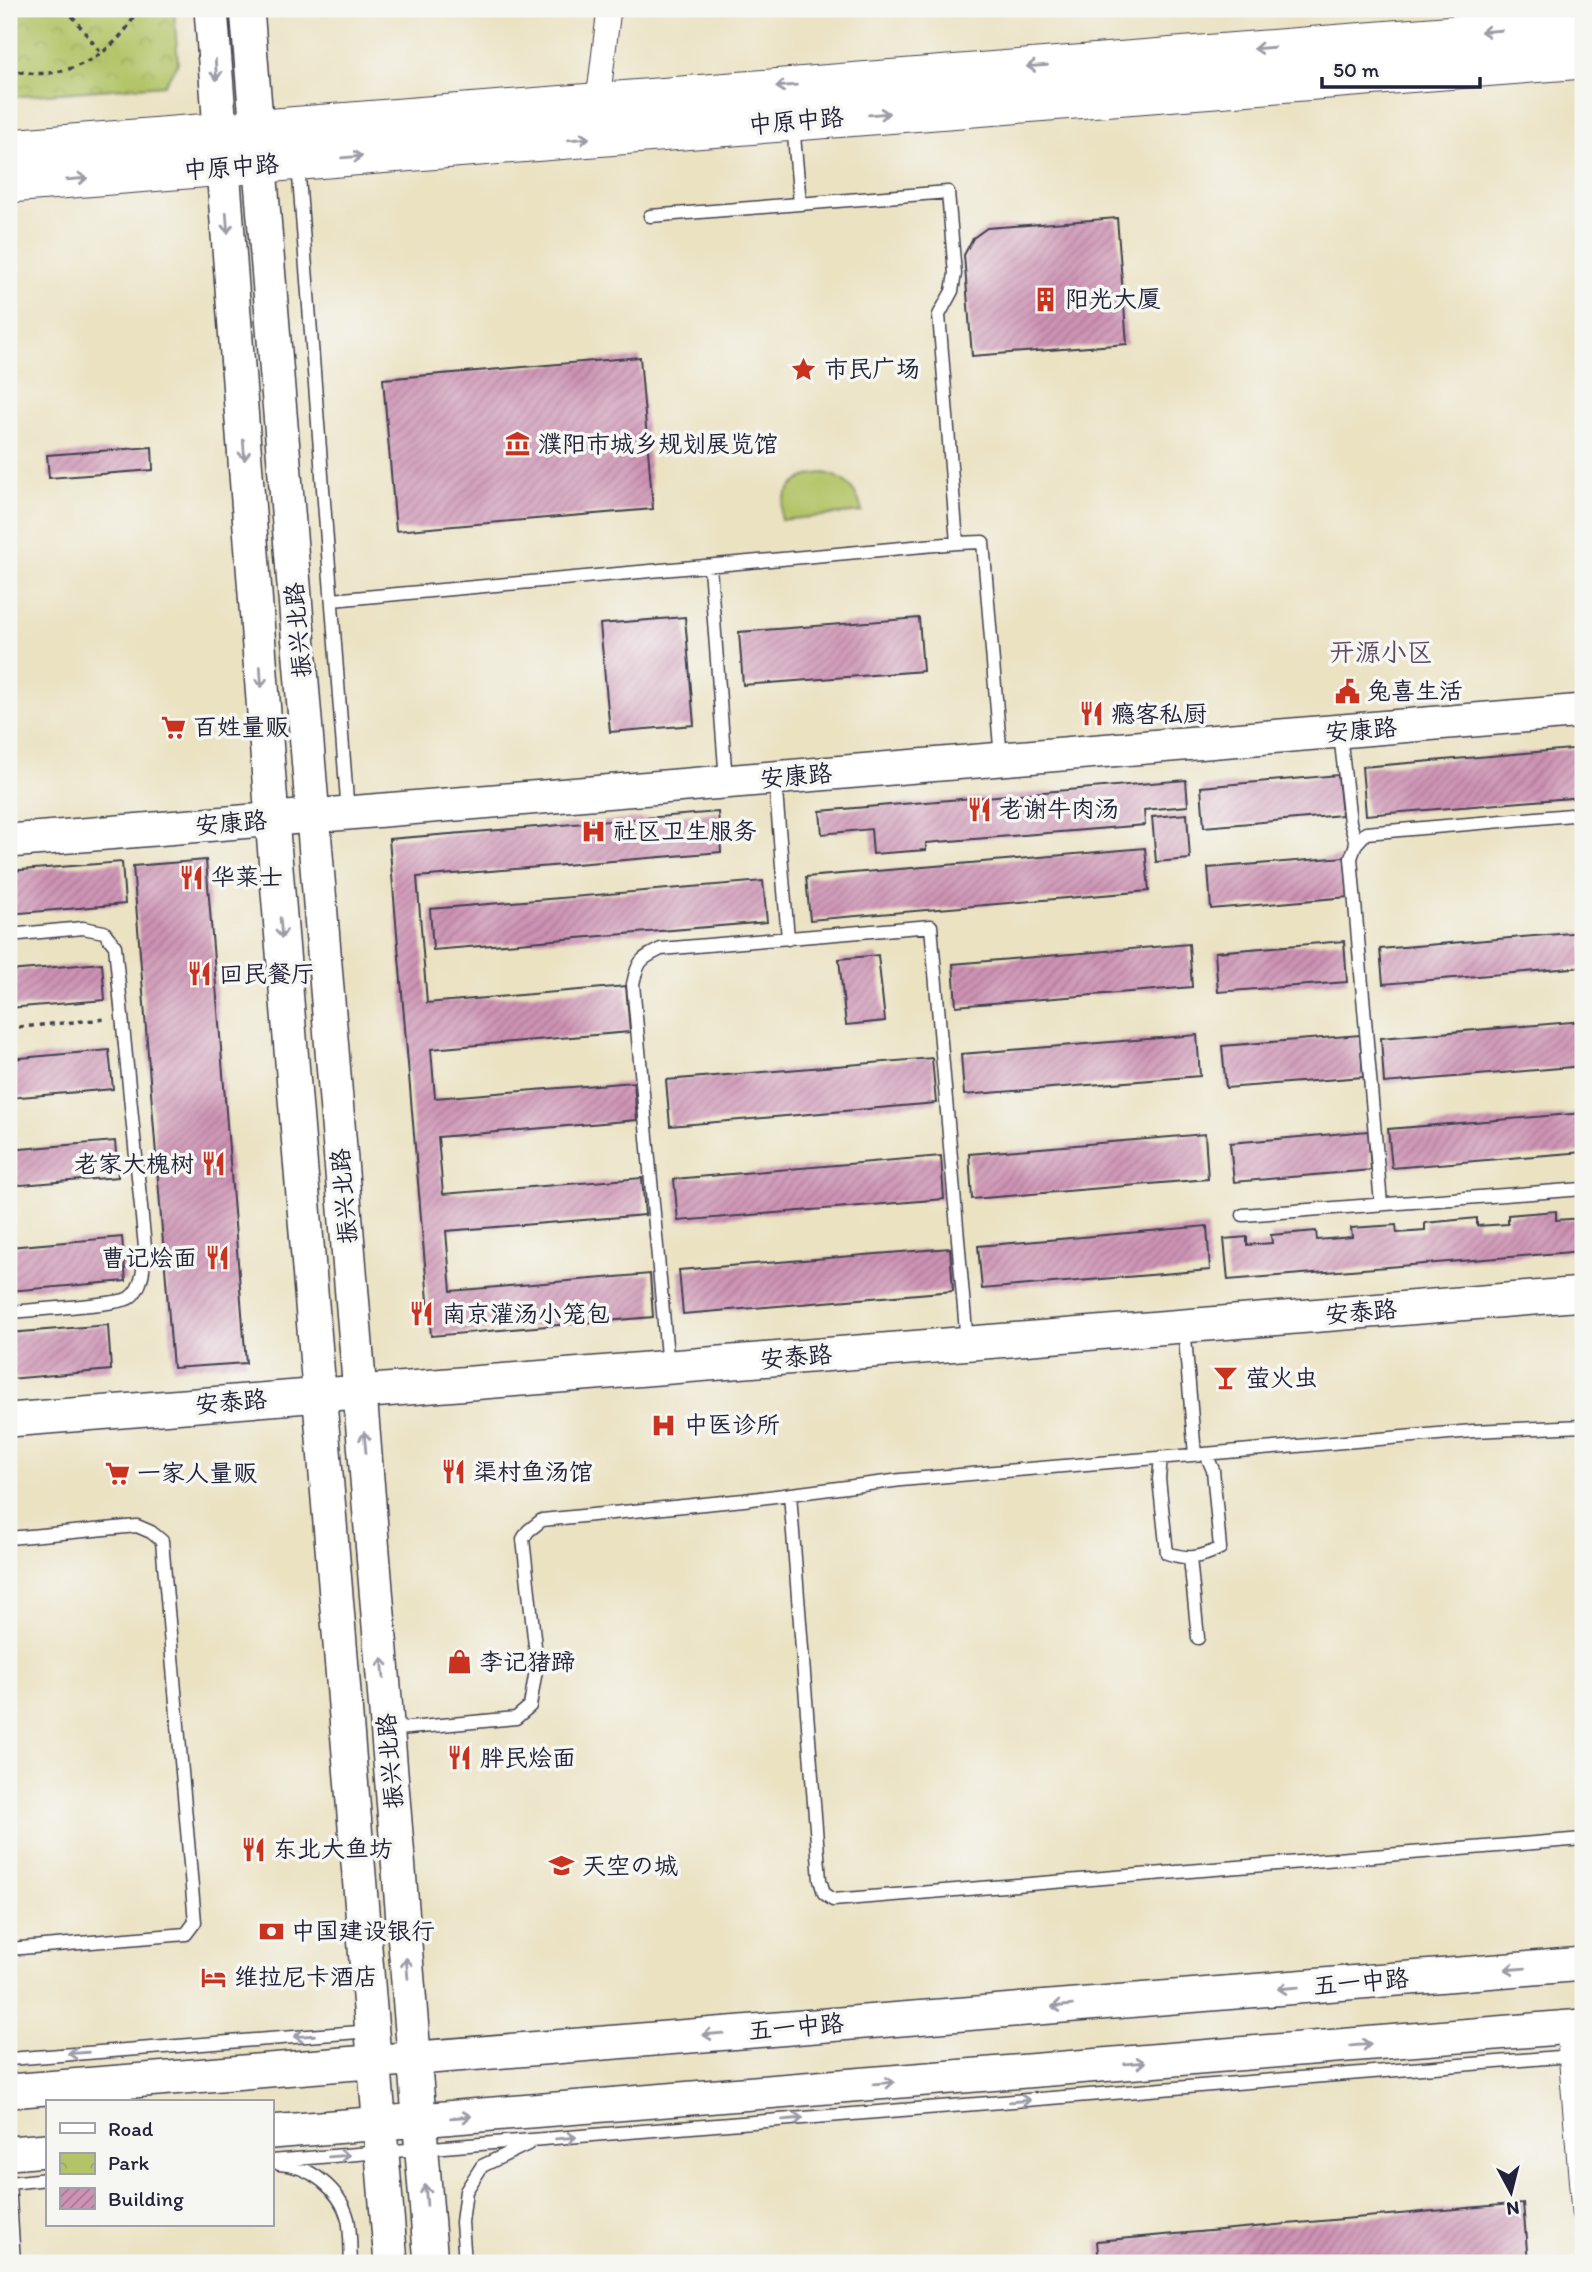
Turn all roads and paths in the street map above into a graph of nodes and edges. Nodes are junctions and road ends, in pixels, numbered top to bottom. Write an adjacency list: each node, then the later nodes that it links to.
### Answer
1 (138, 9): 9 (path)
2 (211, 9): 15 (street, 振兴北路, one-way to 15)
3 (247, 9): 14 (street, 振兴北路)
4 (609, 9): 12 (street)
5 (72, 16): 9 (path)
6 (13, 23): 8 (path)
7 (1583, 24): 12 (main road, 中原中路, one-way to 12)
8 (9, 34)
9 (102, 54): 11 (path)
10 (1583, 60): 13 (main road, 中原中路, one-way to 10)
11 (9, 72)
12 (598, 101): 14 (main road, 中原中路)
13 (793, 121): 17 (main road, 中原中路, one-way to 13); 21 (lane)
14 (258, 128): 15 (main road, 中原中路); 18 (street, 振兴北路)
15 (220, 131): 16 (main road, 中原中路); 19 (street, 振兴北路)
16 (9, 148)
17 (298, 161): 18 (main road, 中原中路); 25 (lane)
18 (261, 164): 19 (main road, 中原中路); 33 (street, 振兴北路)
19 (223, 167): 20 (main road, 中原中路, one-way to 19); 34 (street, 振兴北路, one-way to 34)
20 (9, 184)
21 (800, 204): 22 (lane); 23 (lane)
22 (650, 216)
23 (957, 543): 24 (lane); 28 (lane)
24 (710, 567): 25 (lane); 30 (lane)
25 (332, 600): 31 (lane)
26 (1583, 711): 27 (street, 安康路)
27 (1340, 731): 28 (street, 安康路); 36 (lane)
28 (1001, 759): 29 (street, 安康路)
29 (775, 778): 30 (street, 安康路); 38 (lane)
30 (726, 782): 31 (street, 安康路)
31 (348, 813): 33 (street, 安康路)
32 (1583, 814): 36 (lane)
33 (314, 816): 34 (street, 安康路); 49 (street, 振兴北路)
34 (272, 819): 35 (street, 安康路); 50 (street, 振兴北路, one-way to 50)
35 (9, 841)
36 (1356, 844): 42 (lane)
37 (9, 935): 39 (lane)
38 (788, 939): 47 (lane); 48 (lane)
39 (122, 1018): 40 (path); 45 (lane)
40 (9, 1028)
41 (1583, 1189): 42 (lane)
42 (1381, 1204): 43 (lane)
43 (1243, 1215)
44 (1583, 1294): 46 (street, 安泰路)
45 (9, 1312)
46 (1184, 1326): 47 (street, 安泰路); 53 (lane)
47 (967, 1343): 48 (street, 安泰路)
48 (668, 1367): 49 (street, 安泰路)
49 (360, 1392): 50 (street, 安泰路); 59 (street, 振兴北路, one-way to 49)
50 (320, 1395): 51 (street, 安泰路); 64 (street, 振兴北路)
51 (9, 1420)
52 (1583, 1426): 53 (lane)
53 (1200, 1454): 54 (lane); 57 (lane)
54 (1161, 1458): 55 (lane); 57 (lane)
55 (790, 1494): 59 (lane); 60 (lane)
56 (9, 1538): 61 (lane)
57 (1190, 1558): 58 (lane)
58 (1198, 1638)
59 (388, 1730): 65 (street, 振兴北路, one-way to 59)
60 (1583, 1839)
61 (9, 1949)
62 (1583, 1964): 65 (street, 五一中路, one-way to 65)
63 (1576, 2041): 69 (street, one-way to 63); 71 (lane, one-way to 63); 78 (street)
64 (373, 2046): 65 (street, 五一中路); 66 (lane, one-way to 66); 67 (street, 五一中路); 70 (street, 振兴北路)
65 (415, 2058): 69 (street, 振兴北路)
66 (9, 2059)
67 (9, 2091)
68 (273, 2132): 70 (street)
69 (421, 2135): 70 (street); 71 (lane); 82 (street, 振兴北路, one-way to 69)
70 (381, 2138): 74 (lane, one-way to 70); 81 (street, 振兴北路)
71 (540, 2140): 83 (lane)
72 (46, 2150): 73 (street)
73 (9, 2153)
74 (273, 2163)
75 (273, 2163): 80 (lane)
76 (46, 2179): 77 (lane)
77 (9, 2183): 79 (lane)
78 (1583, 2212)
79 (15, 2263)
80 (351, 2263)
81 (391, 2263)
82 (431, 2263)
83 (465, 2263)

